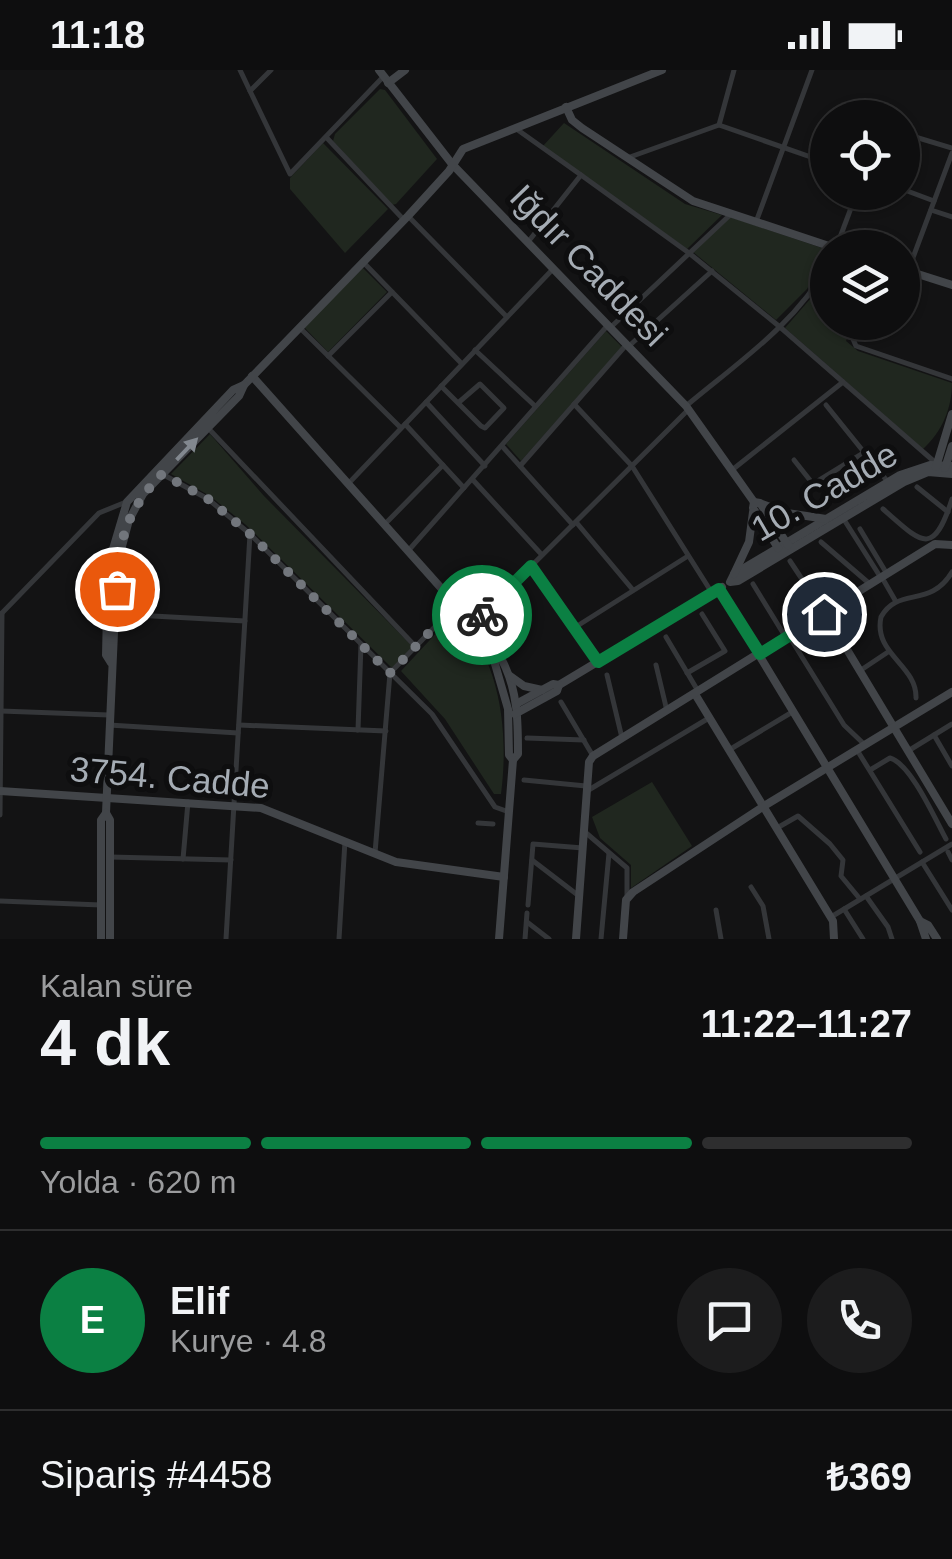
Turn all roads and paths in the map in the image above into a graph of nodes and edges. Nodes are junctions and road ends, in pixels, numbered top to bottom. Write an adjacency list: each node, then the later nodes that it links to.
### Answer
1 (240, 70): 8 (street)
2 (271, 70): 8 (street)
3 (405, 70): 7 (main road)
4 (662, 70): 9 (main road)
5 (734, 70): 10 (street)
6 (812, 70): 14 (street)
7 (383, 76): 12 (street); 18 (main road, Iğdır Caddesi)
8 (250, 91): 12 (street)
9 (566, 107): 11 (main road); 17 (main road)
10 (718, 125): 14 (street); 17 (street)
11 (514, 127): 18 (main road); 19 (street)
12 (326, 136): 25 (street)
13 (920, 139): 15 (street)
14 (784, 148): 16 (street); 26 (street)
15 (952, 151): 21 (street)
16 (810, 156)
17 (628, 158): 23 (main road)
18 (452, 164): 25 (main road); 29 (main road, Iğdır Caddesi)
19 (581, 175): 29 (street); 30 (street)
20 (920, 196): 21 (street)
21 (934, 201): 22 (street)
22 (931, 210): 24 (street); 27 (street)
23 (731, 214): 26 (main road); 30 (street)
24 (952, 217)
25 (406, 218): 31 (main road); 38 (street)
26 (756, 222): 28 (main road)
27 (920, 235)
28 (810, 240)
29 (528, 242): 32 (main road, Iğdır Caddesi)
30 (689, 253): 33 (street); 39 (street)
31 (363, 262): 36 (street); 41 (main road)
32 (554, 268): 38 (street); 39 (main road, Iğdır Caddesi)
33 (712, 272): 40 (street); 43 (street)
34 (920, 275): 35 (main road)
35 (952, 285)
36 (392, 292): 45 (street); 46 (street)
37 (810, 294): 40 (street)
38 (507, 317): 44 (street)
39 (610, 326): 43 (main road, Iğdır Caddesi); 56 (street)
40 (780, 326): 49 (street); 57 (street)
41 (299, 327): 45 (street); 47 (main road)
42 (853, 340): 48 (street)
43 (628, 345): 54 (street); 57 (main road, Iğdır Caddesi)
44 (475, 350): 46 (street); 56 (street)
45 (328, 356): 59 (street)
46 (462, 364): 51 (street)
47 (252, 376): 50 (main road); 74 (main road)
48 (952, 380)
49 (843, 382): 69 (street); 70 (street)
50 (244, 384): 60 (main road); 78 (main road)
51 (441, 386): 52 (street); 53 (street)
52 (426, 402): 59 (street); 68 (street)
53 (458, 403): 53 (street)
54 (574, 404): 66 (street); 67 (street)
55 (826, 405): 63 (street)
56 (536, 407): 61 (street)
57 (687, 408): 67 (street); 70 (main road, Iğdır Caddesi)
58 (952, 414): 69 (main road)
59 (403, 426): 65 (street); 74 (street)
60 (208, 428): 71 (main road, one-way to 60); 117 (street)
61 (502, 446): 66 (street); 68 (street)
62 (952, 446): 69 (main road)
63 (864, 452): 64 (street); 73 (street)
64 (794, 460)
65 (442, 465): 76 (street); 86 (street)
66 (520, 466): 85 (street)
67 (632, 466): 85 (street); 95 (street)
68 (485, 467): 72 (street)
69 (944, 469): 73 (main road, 10. Cadde); 82 (main road, 10. Cadde)
70 (732, 470): 79 (main road, Iğdır Caddesi)
71 (162, 474): 83 (main road); 88 (street)
72 (473, 480): 76 (street); 94 (street)
73 (888, 482): 84 (main road, 10. Cadde)
74 (348, 484): 86 (main road)
75 (917, 486): 81 (street)
76 (465, 489): 93 (street)
77 (952, 499): 81 (street)
78 (127, 502): 83 (main road); 108 (street)
79 (756, 504): 84 (main road); 92 (main road, Iğdır Caddesi); 99 (main road)
80 (882, 510): 90 (street)
81 (948, 512): 90 (street)
82 (843, 518): 92 (main road, 10. Cadde); 100 (street)
83 (124, 519): 109 (main road); 121 (main road)
84 (826, 519): 92 (main road, 10. Cadde)
85 (574, 524): 94 (street); 103 (street)
86 (385, 525): 93 (main road)
87 (860, 529): 100 (street)
88 (250, 534): 111 (street); 116 (street)
89 (820, 542): 102 (street)
90 (929, 543): 91 (main road); 100 (main road)
91 (952, 545)
92 (784, 548): 99 (main road, 10. Cadde)
93 (408, 551): 106 (main road)
94 (542, 555): 97 (street)
95 (688, 556): 103 (street); 104 (street)
96 (790, 561): 107 (street)
97 (531, 566): 112 (street); 113 (street)
98 (952, 572): 105 (street)
99 (732, 578): 104 (main road, 10. Cadde)
100 (884, 578): 102 (main road); 105 (street)
101 (753, 584): 107 (street)
102 (870, 584): 107 (main road)
103 (633, 590): 113 (street)
104 (715, 591): 119 (main road); 122 (main road, 10. Cadde)
105 (896, 601): 118 (street)
106 (456, 605): 112 (main road); 117 (street)
107 (823, 611): 114 (main road); 124 (main road)
108 (1, 614): 136 (street)
109 (116, 614): 111 (street); 121 (main road)
110 (702, 614): 126 (street)
111 (245, 621): 143 (street)
112 (473, 624): 120 (main road)
113 (574, 628): 122 (street)
114 (788, 636): 119 (main road); 152 (street)
115 (666, 637): 126 (street)
116 (361, 644): 125 (street); 145 (street)
117 (416, 647): 125 (street)
118 (888, 652): 124 (street); 133 (street)
119 (760, 654): 131 (main road); 135 (main road)
120 (496, 658): 128 (main road); 137 (main road)
121 (111, 662): 139 (main road)
122 (598, 662): 129 (main road, 10. Cadde)
123 (656, 665): 138 (street)
124 (860, 671): 144 (main road)
125 (390, 673): 146 (street); 166 (street)
126 (687, 673): 131 (street)
127 (607, 674): 150 (street)
128 (510, 676): 130 (main road); 137 (main road)
129 (559, 685): 130 (main road, 10. Cadde); 137 (main road, 10. Cadde)
130 (542, 690): 137 (main road, 10. Cadde)
131 (696, 692): 138 (main road); 140 (main road)
132 (952, 692): 144 (main road)
133 (916, 698)
134 (561, 702): 151 (street)
135 (794, 710): 153 (street); 157 (main road)
136 (1, 711): 139 (street); 161 (street)
137 (513, 711): 166 (main road)
138 (667, 711): 150 (main road)
139 (109, 714): 142 (main road)
140 (710, 717): 153 (main road); 160 (street)
141 (952, 724): 148 (street)
142 (109, 725): 147 (street); 162 (main road)
143 (239, 725): 145 (street); 147 (street)
144 (894, 728): 152 (main road); 154 (main road)
145 (358, 730): 146 (street)
146 (386, 731): 180 (street)
147 (238, 733): 164 (street)
148 (934, 735): 154 (street); 156 (street)
149 (527, 738): 151 (street)
150 (622, 738): 155 (main road)
151 (584, 740): 155 (street)
152 (861, 747): 157 (main road); 158 (street)
153 (729, 750): 165 (main road)
154 (908, 751): 171 (main road)
155 (593, 756): 160 (main road)
156 (952, 766)
157 (828, 767): 165 (main road); 188 (main road)
158 (870, 770): 175 (street); 178 (street)
159 (524, 780): 160 (street)
160 (588, 788): 173 (main road)
161 (0, 791): 162 (main road, 3754. Cadde); 168 (street)
162 (106, 796): 163 (main road, 3754. Cadde); 167 (main road)
163 (188, 801): 164 (main road, 3754. Cadde); 182 (street)
164 (235, 804): 174 (main road, 3754. Cadde); 183 (street)
165 (764, 806): 172 (main road); 192 (main road)
166 (509, 812): 187 (main road)
167 (106, 813): 181 (main road); 194 (main road)
168 (0, 815)
169 (478, 823): 170 (street)
170 (493, 824)
171 (952, 824)
172 (777, 828): 191 (street); 198 (main road)
173 (584, 832): 176 (main road); 177 (street)
174 (345, 841): 180 (main road, 3754. Cadde); 204 (street)
175 (949, 842): 186 (street)
176 (583, 848): 184 (street); 190 (main road)
177 (610, 852): 192 (street); 209 (street)
178 (920, 852)
179 (948, 852): 185 (street)
180 (375, 853): 187 (main road, 3754. Cadde)
181 (110, 857): 182 (street); 194 (main road)
182 (183, 859): 183 (street)
183 (231, 860): 203 (street)
184 (532, 860): 190 (street); 200 (street)
185 (952, 860)
186 (922, 862): 188 (street); 197 (street)
187 (504, 877): 205 (main road)
188 (895, 878): 191 (street); 199 (main road)
189 (751, 886): 212 (street)
190 (580, 896): 208 (main road)
191 (863, 898): 195 (street); 215 (street)
192 (626, 900): 210 (main road)
193 (0, 901): 194 (street)
194 (106, 905): 201 (main road); 202 (main road)
195 (844, 909): 198 (street); 214 (street)
196 (716, 910): 211 (street)
197 (952, 910)
198 (831, 917): 213 (main road)
199 (920, 921): 216 (main road); 217 (main road)
200 (526, 922): 206 (street); 207 (street)
201 (101, 939)
202 (110, 939)
203 (226, 939)
204 (339, 939)
205 (499, 939)
206 (525, 939)
207 (549, 939)
208 (576, 939)
209 (600, 939)
210 (624, 939)
211 (721, 939)
212 (769, 939)
213 (834, 939)
214 (863, 939)
215 (892, 939)
216 (926, 939)
217 (936, 939)

